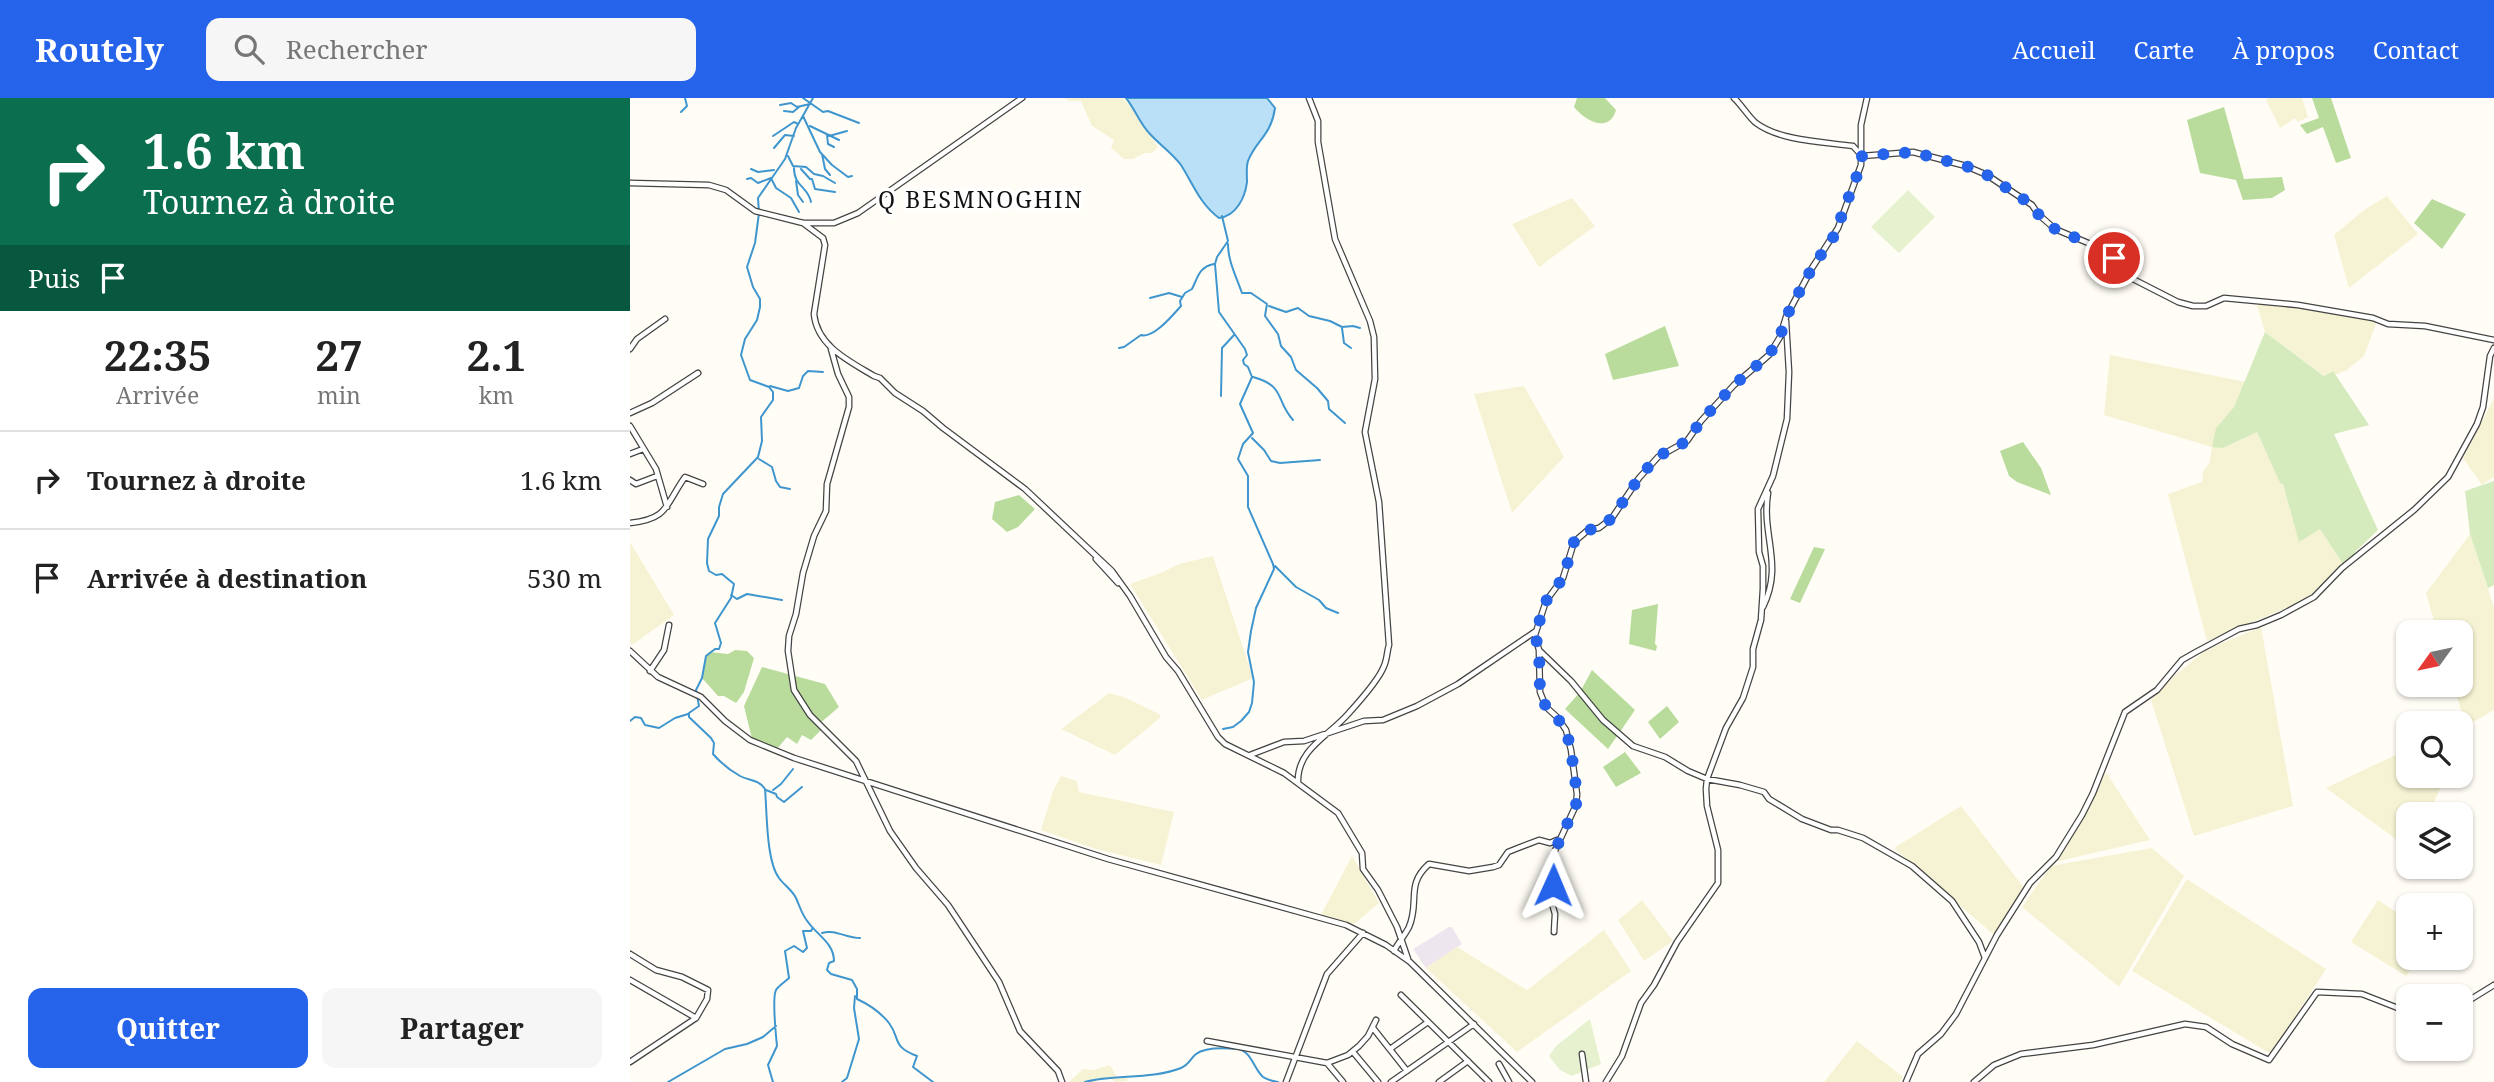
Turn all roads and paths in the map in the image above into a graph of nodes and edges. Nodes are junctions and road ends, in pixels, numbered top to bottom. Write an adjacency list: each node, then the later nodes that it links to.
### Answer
1 (1022, 98): 7 (street)
2 (1309, 98): 31 (street)
3 (1734, 98): 5 (street)
4 (1867, 98): 5 (street)
5 (1862, 156): 8 (street); 10 (street)
6 (630, 183): 7 (street)
7 (803, 223): 11 (street)
8 (1786, 317): 22 (street); 27 (street)
9 (665, 319): 13 (street)
10 (2494, 340)
11 (830, 347): 32 (street); 34 (street)
12 (2494, 348): 42 (street)
13 (630, 349)
14 (698, 373): 15 (street)
15 (630, 413)
16 (630, 426): 17 (street)
17 (643, 449): 18 (street); 19 (street)
18 (630, 454)
19 (657, 476): 20 (street); 23 (street)
20 (630, 480)
21 (703, 484): 23 (street)
22 (1768, 488): 25 (street); 25 (street)
23 (667, 507): 24 (street)
24 (630, 523)
25 (1761, 612): 33 (street)
26 (669, 625): 30 (street)
27 (1537, 630): 28 (street); 31 (street)
28 (1539, 650): 33 (street); 36 (street)
29 (630, 651): 30 (street)
30 (650, 671): 34 (street)
31 (1326, 733): 32 (street); 35 (street)
32 (1250, 755): 35 (street)
33 (1707, 779): 42 (street); 76 (street)
34 (867, 782): 38 (street); 66 (street)
35 (1298, 783): 39 (street)
36 (1559, 839): 37 (street); 39 (street)
37 (1554, 932)
38 (1363, 933): 40 (street); 59 (street)
39 (1401, 939): 40 (street); 43 (street)
40 (1394, 951): 43 (street)
41 (630, 954): 49 (street)
42 (1985, 959): 77 (street)
43 (1410, 962): 52 (street)
44 (630, 980): 49 (street)
45 (2494, 985): 47 (street)
46 (1401, 995): 51 (street)
47 (2473, 998)
48 (2396, 1007): 78 (street)
49 (696, 1018): 61 (street)
50 (1376, 1020): 53 (street)
51 (1428, 1022): 55 (street); 56 (street)
52 (1474, 1024): 55 (street); 74 (street)
53 (1373, 1028): 56 (street); 57 (street)
54 (1206, 1041): 59 (street)
55 (1449, 1042): 60 (street); 64 (street)
56 (1390, 1049): 64 (street)
57 (1353, 1052): 62 (street); 69 (street)
58 (1582, 1054): 75 (street)
59 (1295, 1058): 62 (street); 67 (street)
60 (1468, 1061): 65 (street); 72 (street)
61 (630, 1062)
62 (1327, 1063): 68 (street)
63 (1499, 1064): 73 (street)
64 (1408, 1071): 70 (street)
65 (1447, 1080): 71 (street)
66 (1062, 1082)
67 (1286, 1082)
68 (1343, 1082)
69 (1378, 1082)
70 (1391, 1082)
71 (1439, 1082)
72 (1489, 1082)
73 (1508, 1082)
74 (1532, 1082)
75 (1586, 1082)
76 (1606, 1082)
77 (1906, 1082)
78 (1974, 1082)

